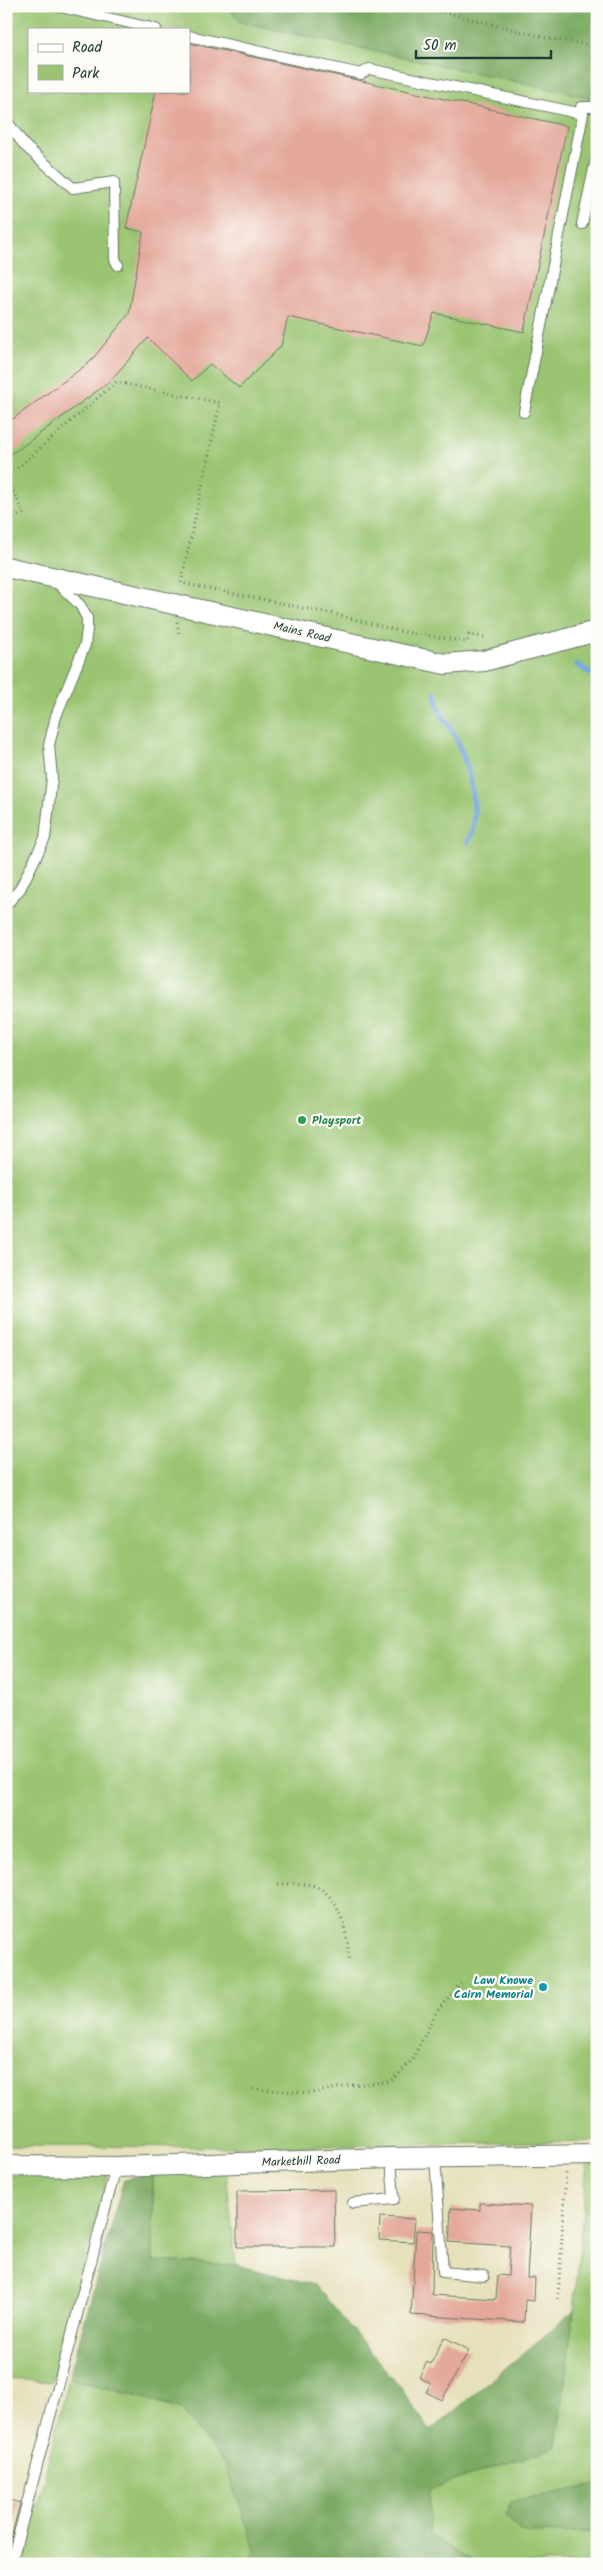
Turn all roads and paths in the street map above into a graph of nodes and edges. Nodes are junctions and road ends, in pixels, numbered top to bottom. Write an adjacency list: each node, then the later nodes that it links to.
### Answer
1 (56, 6): 3 (lane)
2 (419, 6): 5 (path)
3 (152, 28)
4 (190, 36): 7 (lane)
5 (597, 46)
6 (597, 111): 7 (lane)
7 (580, 114): 12 (lane)
8 (6, 120): 11 (lane)
9 (597, 155): 10 (lane)
10 (582, 224)
11 (118, 265)
12 (524, 412)
13 (6, 478): 14 (path); 18 (path)
14 (6, 521)
15 (6, 567): 16 (street, Mains Road)
16 (52, 577): 17 (street, Mains Road); 19 (lane)
17 (597, 631)
18 (484, 638)
19 (6, 905)
20 (278, 1884): 21 (path)
21 (349, 1961)
22 (461, 1984): 23 (path)
23 (253, 2089)
24 (567, 2155): 25 (street, Markethill Road); 26 (street, Markethill Road); 32 (path)
25 (597, 2155)
26 (434, 2157): 27 (street, Markethill Road); 31 (lane)
27 (391, 2158): 29 (street, Markethill Road); 30 (lane)
28 (6, 2166): 29 (street, Markethill Road)
29 (116, 2167): 33 (lane)
30 (353, 2203)
31 (484, 2276)
32 (558, 2299)
33 (11, 2564)

